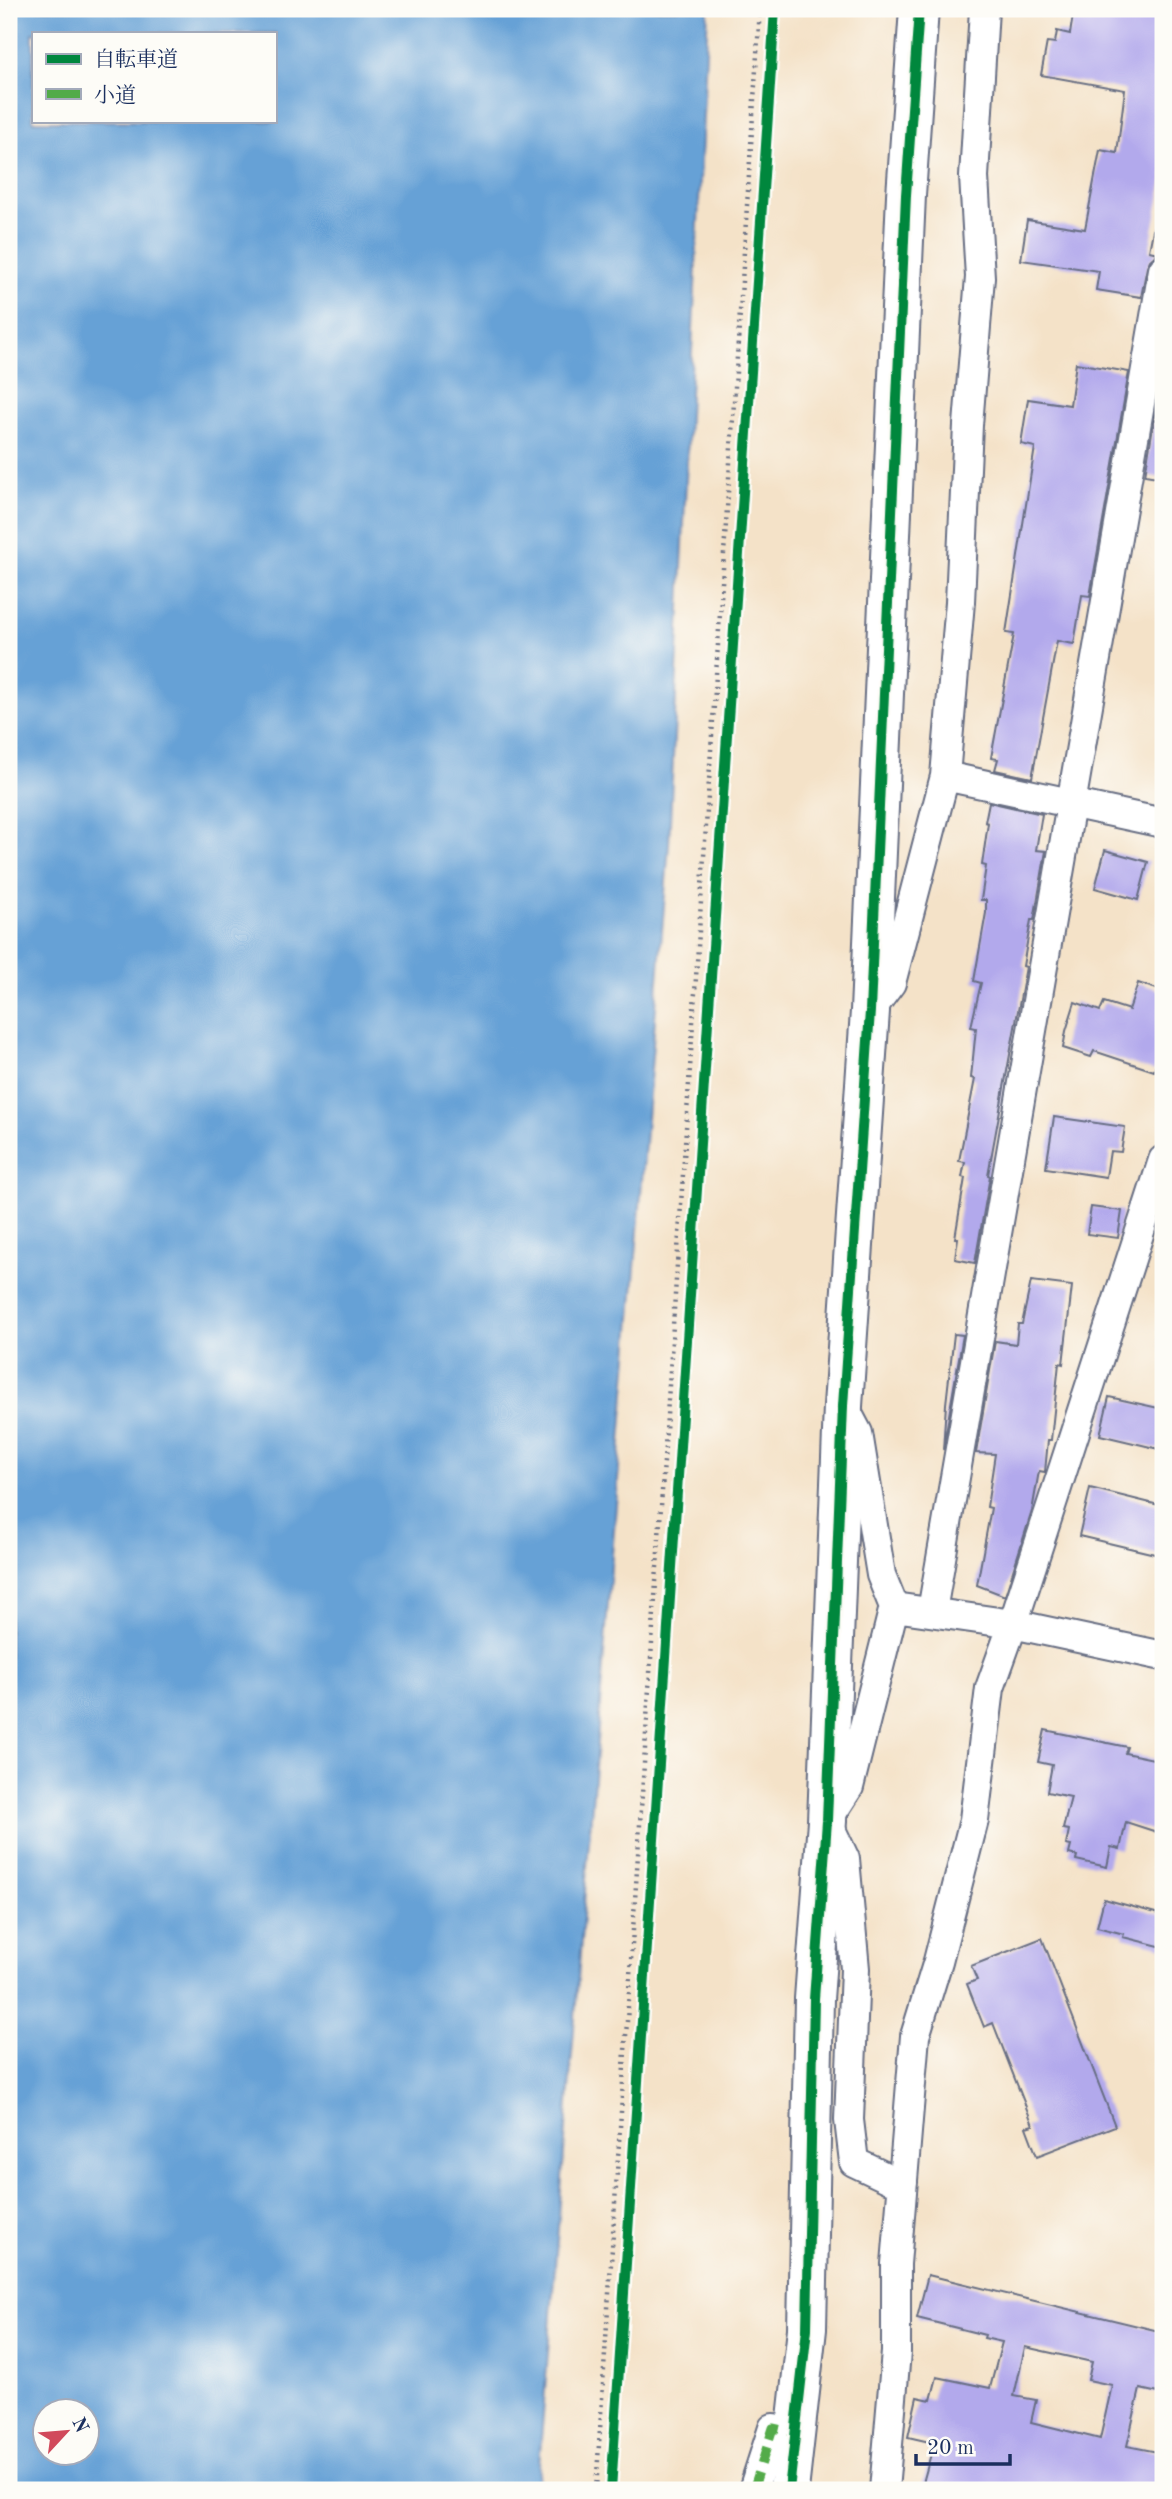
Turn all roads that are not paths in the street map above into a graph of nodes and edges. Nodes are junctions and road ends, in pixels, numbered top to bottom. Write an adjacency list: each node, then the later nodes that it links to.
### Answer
1 (919, 9): 7 (street)
2 (984, 9): 4 (street)
3 (1163, 270): 5 (street)
4 (946, 776): 5 (street); 7 (street)
5 (1071, 802): 6 (street); 11 (street)
6 (1163, 823)
7 (870, 1012): 9 (street)
8 (1163, 1160): 12 (street)
9 (843, 1406): 10 (street); 14 (street)
10 (894, 1607): 11 (street); 14 (street)
11 (932, 1611): 12 (street)
12 (1013, 1624): 13 (street); 15 (street)
13 (1163, 1656)
14 (827, 1821): 15 (street); 16 (street)
15 (904, 2182): 19 (street)
16 (796, 2432): 17 (street); 18 (street)
17 (753, 2490)
18 (789, 2490)
19 (884, 2490)

